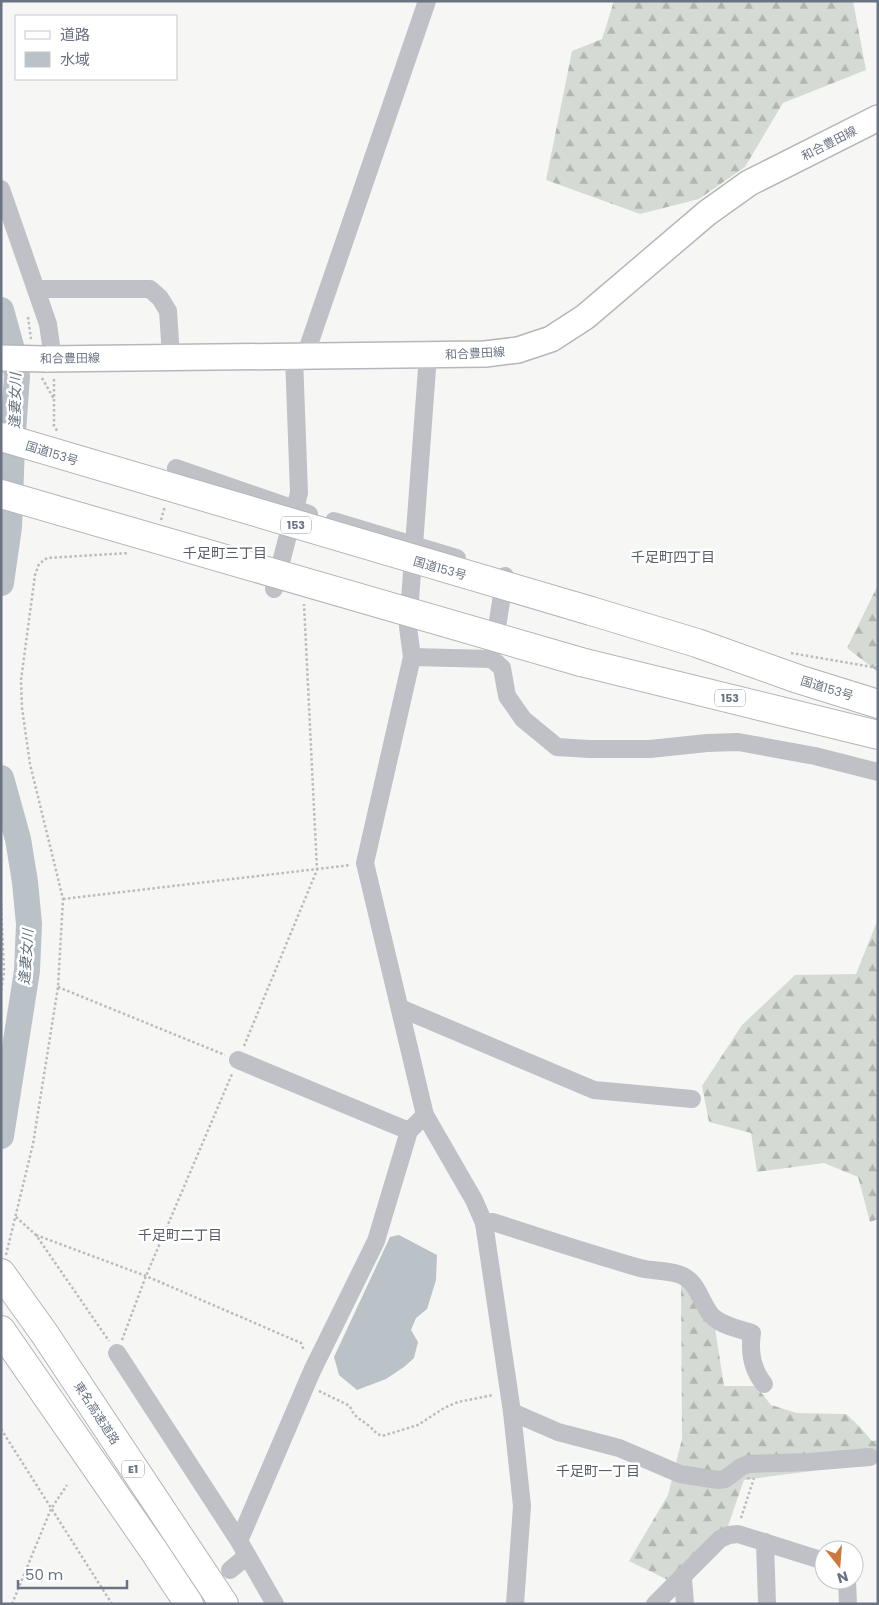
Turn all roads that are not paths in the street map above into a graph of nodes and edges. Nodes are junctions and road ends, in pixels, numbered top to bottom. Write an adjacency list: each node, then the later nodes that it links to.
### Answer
1 (427, 1): 7 (street)
2 (878, 118): 5 (main road, 和合豊田線)
3 (1, 189): 4 (street)
4 (37, 289): 6 (street); 9 (street)
5 (428, 355): 7 (main road, 和合豊田線); 14 (street)
6 (171, 356): 7 (main road, 和合豊田線); 9 (main road, 和合豊田線)
7 (300, 356): 13 (street)
8 (1, 358): 9 (main road, 和合豊田線, bridge)
9 (50, 359)
10 (1, 437): 21 (highway, 国道153号 / 153, bridge)
11 (176, 468): 13 (street)
12 (1, 494): 23 (highway, 153, bridge)
13 (294, 510): 14 (street); 16 (street)
14 (414, 544): 15 (street); 18 (street)
15 (505, 573): 17 (street); 19 (street)
16 (274, 589)
17 (727, 642)
18 (412, 657): 19 (street); 27 (street)
19 (492, 659): 26 (street)
20 (878, 691): 21 (highway)
21 (840, 692): 22 (highway, 国道153号 / 153)
22 (878, 704)
23 (847, 727): 24 (highway, 153); 25 (highway)
24 (878, 735)
25 (878, 749)
26 (878, 772)
27 (400, 1008): 29 (street); 30 (street)
28 (238, 1060): 31 (street)
29 (692, 1099)
30 (425, 1115): 31 (street); 32 (street)
31 (409, 1131): 40 (street)
32 (484, 1223): 36 (street); 37 (street)
33 (2, 1269): 46 (highway, 東名高速道路 / E1)
34 (7, 1338): 45 (highway, E1)
35 (117, 1353): 40 (street)
36 (764, 1384)
37 (512, 1412): 38 (street); 48 (street)
38 (870, 1457)
39 (765, 1542): 41 (street); 43 (street); 51 (street)
40 (243, 1548): 42 (street); 47 (street)
41 (814, 1558)
42 (230, 1570)
43 (683, 1578): 49 (street); 50 (street)
44 (847, 1590): 52 (street)
45 (189, 1604)
46 (224, 1604)
47 (275, 1604)
48 (515, 1604)
49 (655, 1604)
50 (685, 1604)
51 (767, 1604)
52 (848, 1604)

